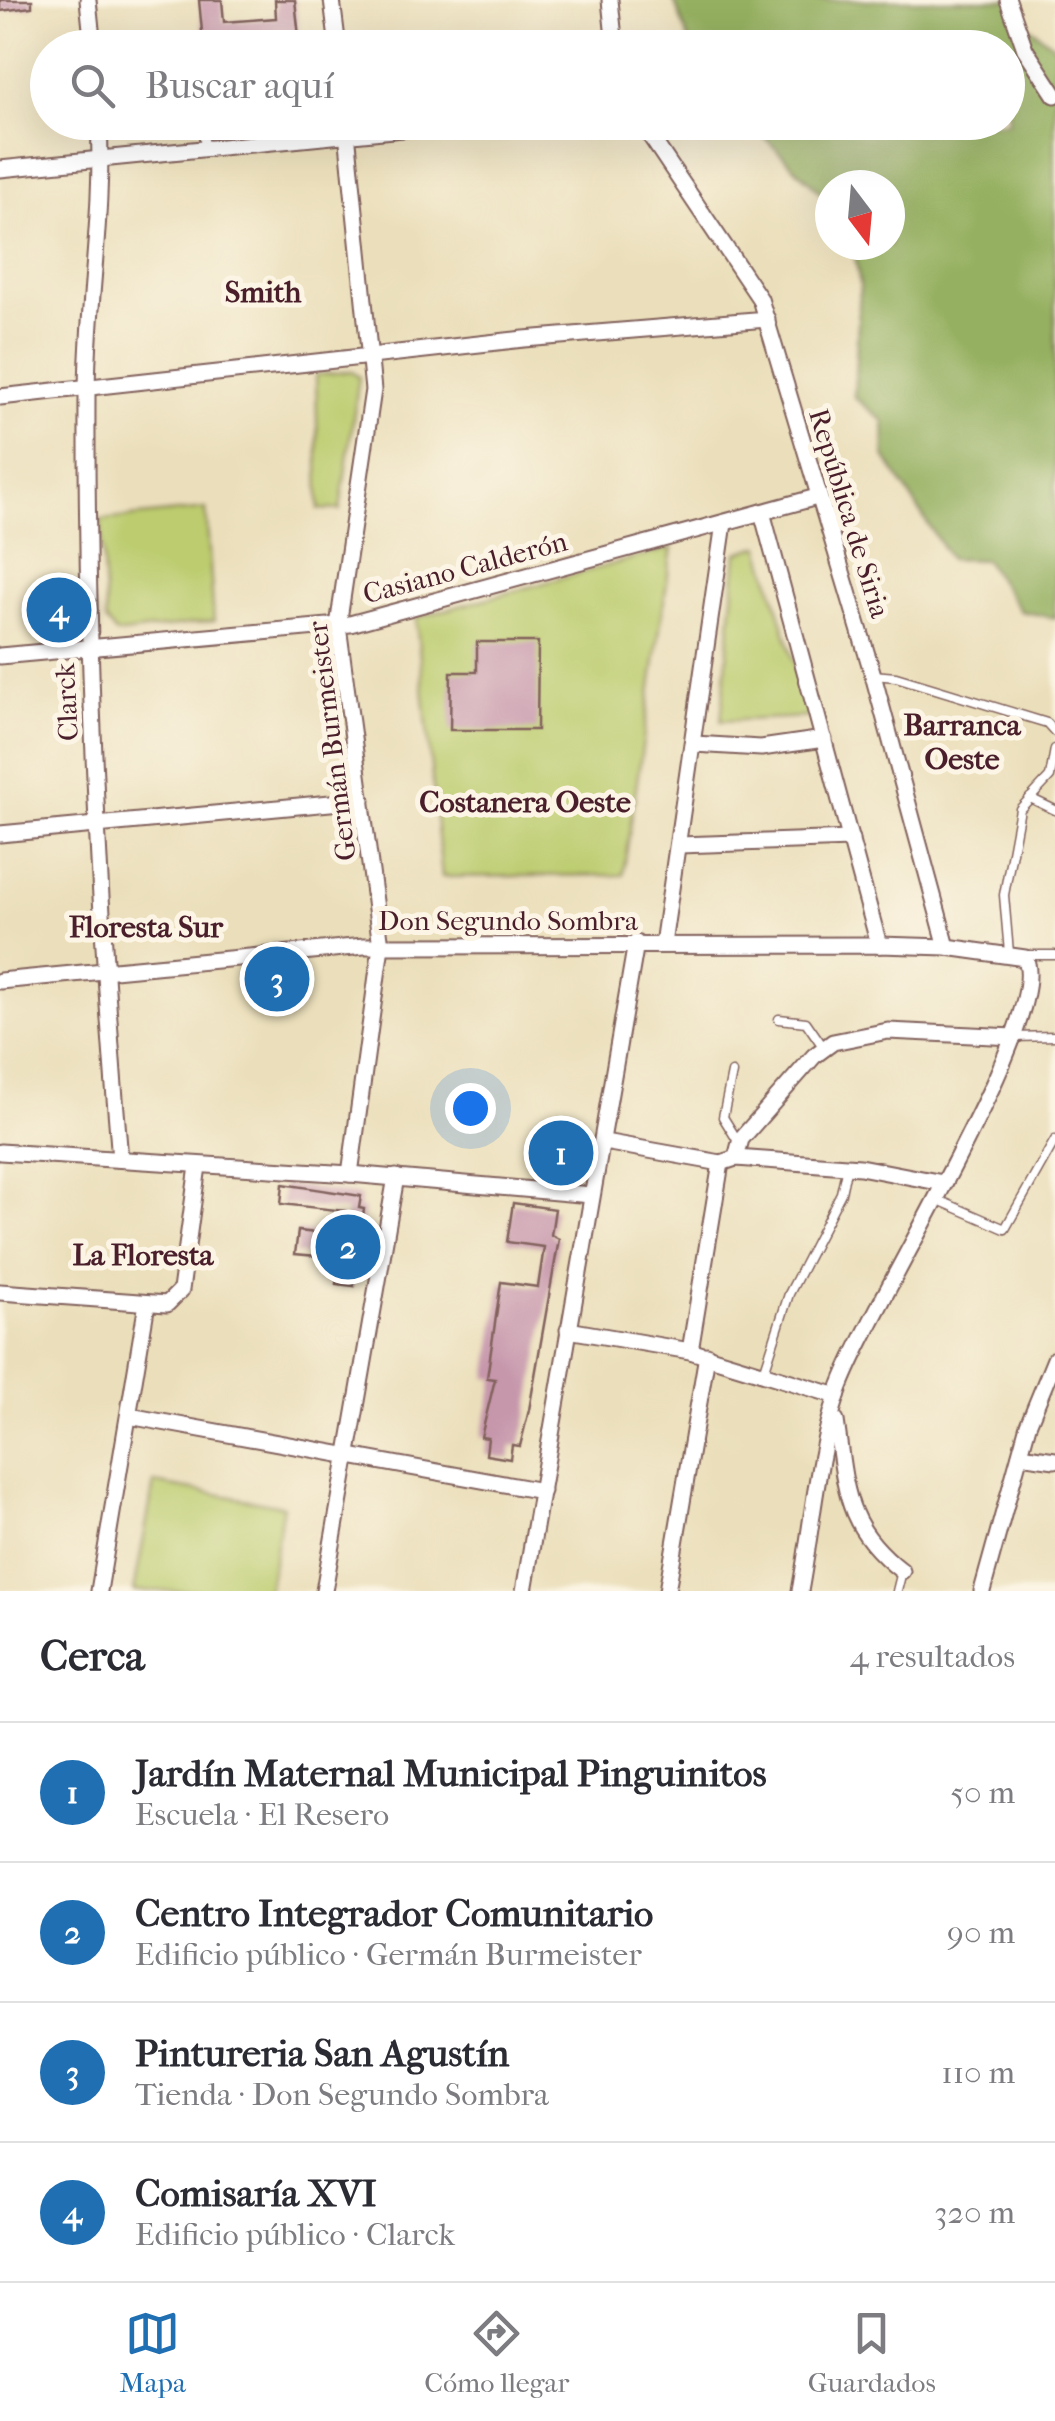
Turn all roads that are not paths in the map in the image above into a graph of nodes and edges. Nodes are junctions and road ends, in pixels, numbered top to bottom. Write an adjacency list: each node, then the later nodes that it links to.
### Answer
1 (88, 0): 5 (street)
2 (332, 0): 6 (street)
3 (610, 0): 7 (street)
4 (1008, 0): 8 (street)
5 (91, 30)
6 (336, 30)
7 (613, 30)
8 (1018, 30)
9 (1025, 49): 10 (street)
10 (1055, 95)
11 (100, 140): 17 (street, Clarck)
12 (204, 140): 16 (lane)
13 (276, 140): 16 (street)
14 (348, 140): 20 (street, Germán Burmeister)
15 (654, 140): 19 (street, República de Siria)
16 (206, 151): 17 (street)
17 (101, 160): 18 (street); 21 (street, Clarck)
18 (0, 169)
19 (767, 319): 20 (street); 23 (street, República de Siria)
20 (371, 358): 21 (street); 26 (street, Germán Burmeister)
21 (86, 390): 22 (street); 27 (street, Clarck)
22 (0, 397)
23 (816, 497): 24 (street, Casiano Calderón); 29 (street, República de Siria)
24 (762, 512): 25 (street, Casiano Calderón); 31 (street)
25 (724, 523): 26 (street, Casiano Calderón); 32 (street)
26 (338, 626): 27 (street, Casiano Calderón); 35 (street, Germán Burmeister)
27 (88, 649): 28 (street, Casiano Calderón); 37 (street, Clarck)
28 (0, 656)
29 (873, 675): 30 (lane); 45 (street, República de Siria)
30 (1055, 732)
31 (824, 739): 32 (street); 39 (street)
32 (694, 744): 40 (street)
33 (1055, 749): 34 (lane)
34 (1030, 798): 36 (lane); 46 (lane)
35 (362, 800): 37 (street); 44 (street, Germán Burmeister)
36 (1055, 810)
37 (97, 824): 38 (street); 48 (street, Clarck)
38 (0, 834)
39 (851, 839): 40 (street); 43 (street)
40 (679, 845): 42 (street)
41 (636, 943): 42 (street, Don Segundo Sombra); 44 (street, Don Segundo Sombra); 56 (street)
42 (663, 944): 43 (street, Don Segundo Sombra)
43 (879, 945): 45 (street, Don Segundo Sombra)
44 (381, 946): 48 (street, Don Segundo Sombra); 62 (street, Germán Burmeister)
45 (947, 948): 46 (street, Don Segundo Sombra)
46 (1014, 954): 47 (lane); 52 (street)
47 (1055, 955)
48 (104, 970): 49 (street, Don Segundo Sombra); 59 (street, Clarck)
49 (0, 980)
50 (780, 1020): 53 (lane)
51 (1055, 1036): 52 (lane)
52 (1014, 1037): 53 (street); 64 (street)
53 (824, 1048): 58 (street)
54 (732, 1073): 58 (lane)
55 (1055, 1140): 66 (lane)
56 (604, 1142): 58 (street); 65 (street)
57 (0, 1152): 59 (street)
58 (732, 1154): 61 (street); 70 (street)
59 (120, 1159): 60 (street)
60 (198, 1166): 62 (street); 68 (street)
61 (848, 1166): 64 (street); 73 (lane)
62 (350, 1174): 63 (street)
63 (396, 1178): 65 (street); 76 (street)
64 (943, 1183): 66 (street)
65 (591, 1195): 69 (street)
66 (936, 1199): 74 (street)
67 (0, 1292): 68 (street)
68 (147, 1304): 75 (street)
69 (568, 1330): 70 (street); 79 (street)
70 (690, 1351): 71 (street)
71 (707, 1355): 73 (street); 84 (street)
72 (1055, 1360): 77 (street)
73 (764, 1372): 74 (street)
74 (835, 1402): 80 (street); 85 (street)
75 (129, 1416): 76 (street); 81 (street)
76 (348, 1454): 79 (street); 82 (street)
77 (1020, 1456): 78 (street); 87 (street)
78 (1055, 1460)
79 (542, 1491): 83 (street)
80 (902, 1570): 86 (lane)
81 (99, 1591)
82 (324, 1591)
83 (524, 1591)
84 (667, 1591)
85 (800, 1591)
86 (897, 1591)
87 (982, 1591)

